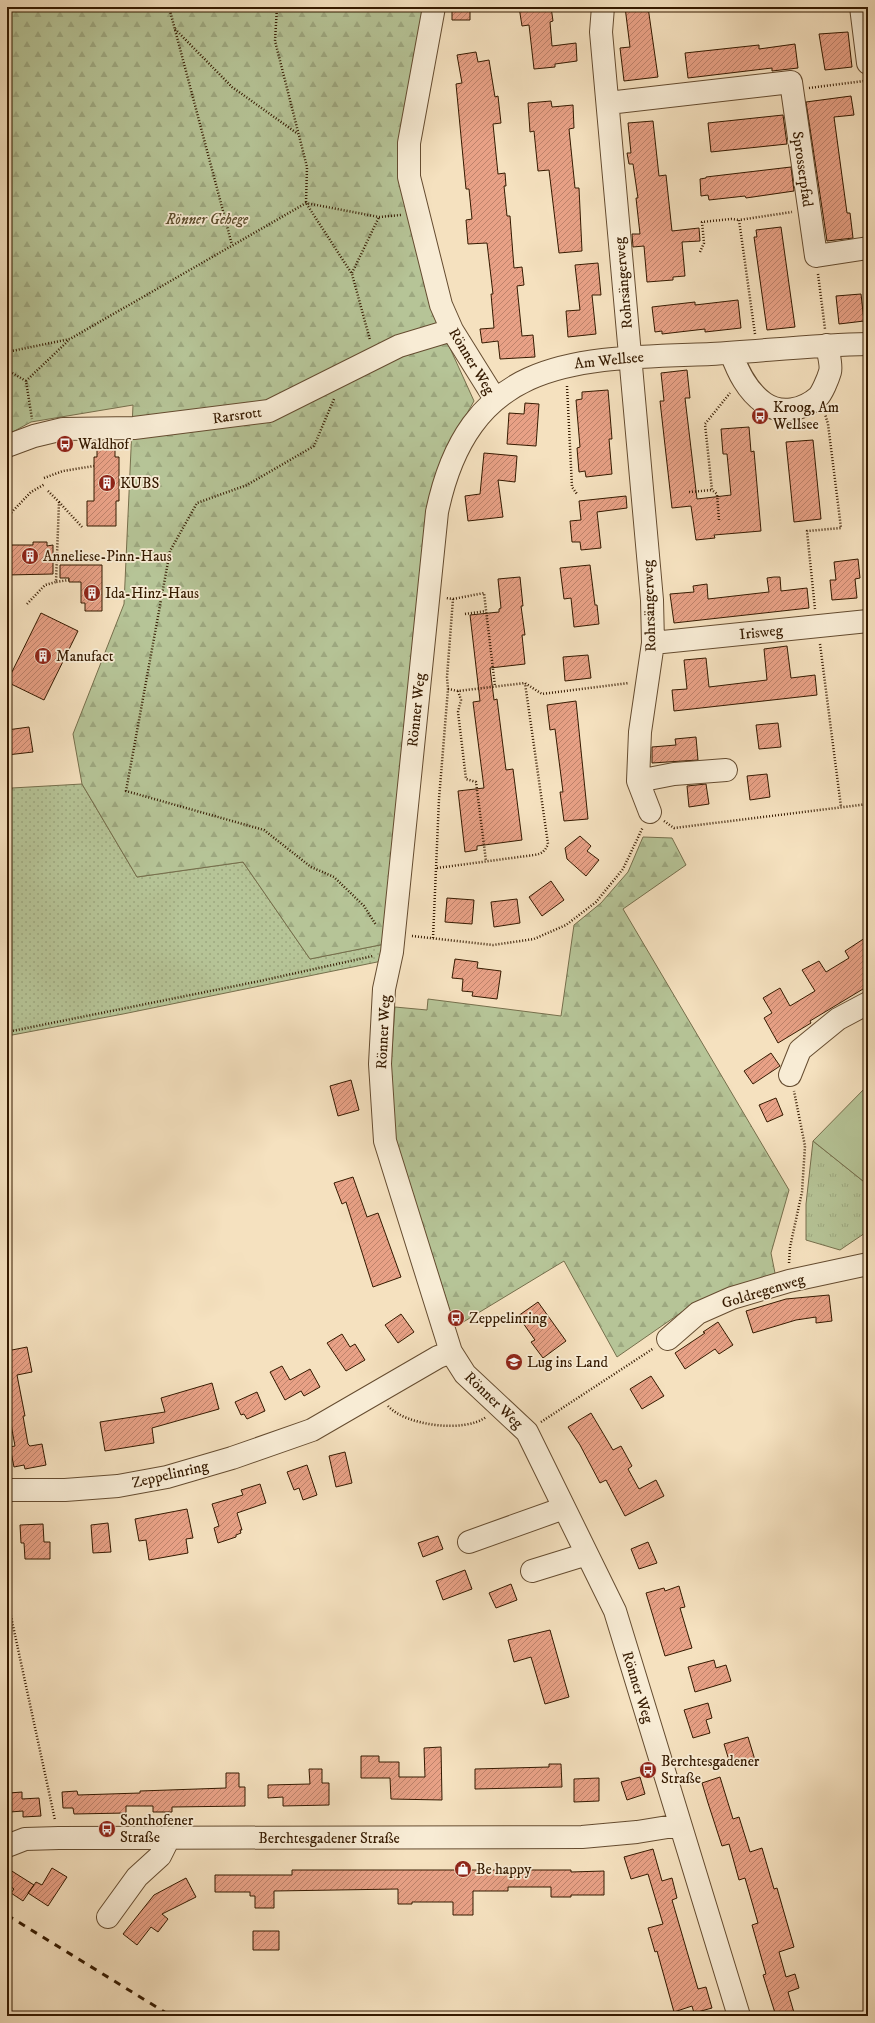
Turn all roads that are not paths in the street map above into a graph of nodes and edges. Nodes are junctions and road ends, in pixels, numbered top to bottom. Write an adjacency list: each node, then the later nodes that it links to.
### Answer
1 (434, 7): 7 (street, Rönner Weg)
2 (603, 7): 5 (street, Rohrsängerweg)
3 (861, 7): 4 (street)
4 (868, 63)
5 (608, 103): 6 (street, Sprosserpfad); 11 (street, Rohrsängerweg)
6 (868, 248)
7 (452, 330): 12 (street, Rönner Weg); 13 (street, Rarsrott)
8 (868, 344): 9 (street, Am Wellsee)
9 (827, 345): 10 (street, Am Wellsee); 10 (street)
10 (731, 353): 11 (street, Am Wellsee)
11 (629, 357): 12 (street, Am Wellsee); 15 (street, Rohrsängerweg)
12 (495, 399): 23 (street, Rönner Weg)
13 (7, 446)
14 (868, 621): 15 (street, Irisweg)
15 (654, 643): 17 (street, Rohrsängerweg)
16 (726, 770): 17 (street)
17 (638, 781): 18 (street, Rohrsängerweg)
18 (650, 812)
19 (868, 1003): 20 (street)
20 (790, 1075)
21 (868, 1264): 22 (street, Goldregenweg)
22 (668, 1339)
23 (451, 1352): 24 (street, Zeppelinring); 25 (street, Rönner Weg)
24 (7, 1490)
25 (564, 1508): 26 (street); 27 (street, Rönner Weg)
26 (469, 1542)
27 (587, 1554): 28 (street); 29 (street, Rönner Weg)
28 (532, 1571)
29 (680, 1825): 30 (street, Berchtesgadener Straße); 33 (street, Rönner Weg)
30 (169, 1838): 31 (street, Berchtesgadener Straße); 32 (street)
31 (7, 1846)
32 (108, 1917)
33 (739, 2016)

